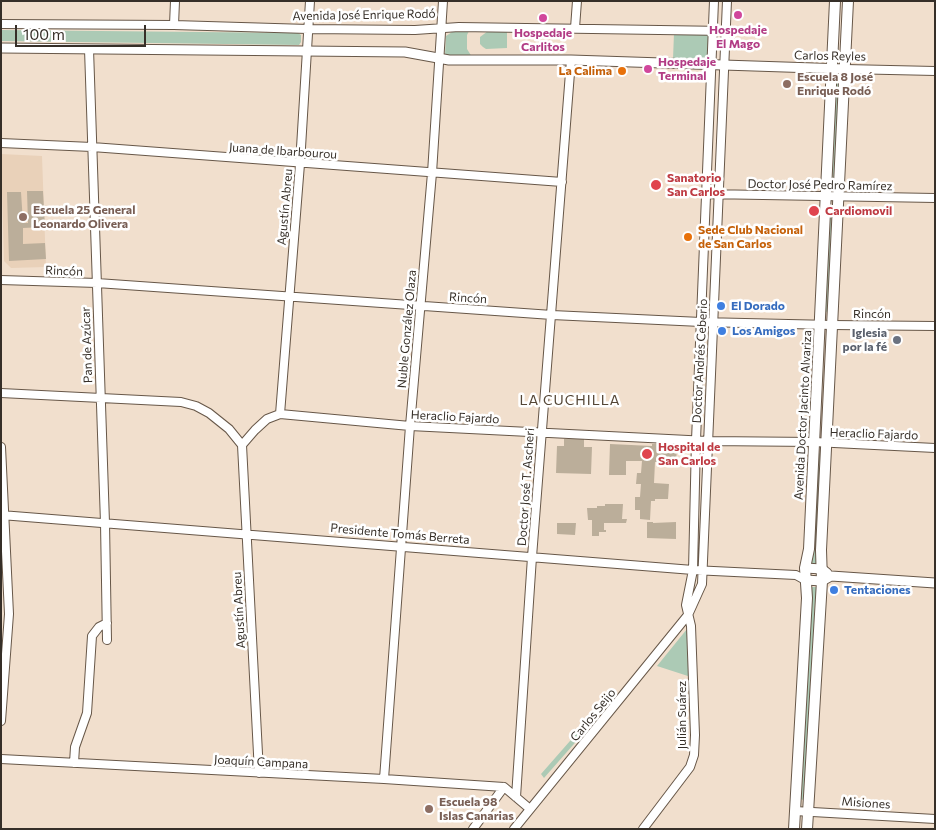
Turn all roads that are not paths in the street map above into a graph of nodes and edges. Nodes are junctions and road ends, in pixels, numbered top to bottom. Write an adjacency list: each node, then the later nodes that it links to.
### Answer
1 (175, 1): 10 (street)
2 (310, 1): 13 (street, Agustín Abreu)
3 (443, 1): 11 (street, Nuble González Olaza)
4 (577, 1): 12 (street)
5 (714, 1): 14 (street, Doctor Andrés Ceberio)
6 (727, 1): 15 (street, Doctor Andrés Ceberio)
7 (835, 1): 23 (main road, Avenida Doctor Jacinto Alvariza)
8 (848, 1): 24 (main road, Avenida Doctor Jacinto Alvariza)
9 (1, 24): 10 (street, Avenida José Enrique Rodó)
10 (174, 25): 13 (street, Avenida José Enrique Rodó)
11 (441, 27): 12 (street, Avenida José Enrique Rodó); 13 (street, Avenida José Enrique Rodó); 19 (street, Nuble González Olaza)
12 (575, 28): 14 (street, Avenida José Enrique Rodó)
13 (308, 29): 18 (street, Agustín Abreu)
14 (713, 30): 15 (street, Avenida José Enrique Rodó); 21 (street, Doctor Andrés Ceberio)
15 (726, 31): 22 (street, Doctor Andrés Ceberio)
16 (1, 48): 17 (street)
17 (89, 49): 18 (street); 27 (street, Pan de Azúcar)
18 (307, 51): 19 (street); 28 (street, Agustín Abreu)
19 (440, 59): 20 (street); 29 (street, Nuble González Olaza)
20 (571, 60): 21 (street); 30 (street, Doctor José T. Ascheri)
21 (711, 65): 22 (street); 31 (street, Doctor Andrés Ceberio)
22 (725, 66): 23 (street, Carlos Reyles); 32 (street, Doctor Andrés Ceberio)
23 (832, 69): 24 (street, Carlos Reyles); 33 (main road, Avenida Doctor Jacinto Alvariza)
24 (844, 69): 25 (street, Carlos Reyles); 34 (main road, Avenida Doctor Jacinto Alvariza)
25 (935, 71)
26 (1, 143): 27 (street, Juana de Ibarbourou)
27 (92, 147): 28 (street, Juana de Ibarbourou); 37 (street, Pan de Azúcar)
28 (300, 164): 29 (street, Juana de Ibarbourou); 38 (street, Agustín Abreu)
29 (432, 173): 30 (street, Juana de Ibarbourou); 39 (street, Nuble González Olaza)
30 (562, 182): 40 (street, Doctor José T. Ascheri)
31 (706, 194): 32 (street, Doctor José Pedro Ramírez); 41 (street, Doctor Andrés Ceberio)
32 (719, 194): 33 (street, Doctor José Pedro Ramírez); 42 (street, Doctor Andrés Ceberio)
33 (826, 195): 34 (street, Doctor José Pedro Ramírez); 43 (main road, Avenida Doctor Jacinto Alvariza)
34 (839, 196): 35 (street, Doctor José Pedro Ramírez); 44 (main road, Avenida Doctor Jacinto Alvariza)
35 (935, 198)
36 (1, 280): 37 (street, Rincón)
37 (96, 283): 38 (street, Rincón); 47 (street, Pan de Azúcar)
38 (289, 296): 39 (street, Rincón); 48 (street, Agustín Abreu)
39 (421, 306): 40 (street, Rincón); 49 (street, Nuble González Olaza)
40 (552, 315): 41 (street, Rincón); 50 (street, Doctor José T. Ascheri)
41 (701, 322): 42 (street, Rincón); 51 (street, Doctor Andrés Ceberio)
42 (713, 322): 43 (street, Rincón); 52 (street, Doctor Andrés Ceberio)
43 (819, 325): 44 (street, Rincón); 53 (main road, Avenida Doctor Jacinto Alvariza)
44 (832, 325): 45 (street, Rincón); 54 (main road, Avenida Doctor Jacinto Alvariza)
45 (935, 326)
46 (1, 393): 47 (street)
47 (101, 398): 55 (street); 59 (street, Pan de Azúcar)
48 (280, 414): 49 (street, Heraclio Fajardo); 55 (street)
49 (410, 426): 50 (street, Heraclio Fajardo); 61 (street, Nuble González Olaza)
50 (542, 433): 51 (street, Heraclio Fajardo); 62 (street, Doctor José T. Ascheri)
51 (696, 440): 52 (street, Heraclio Fajardo); 65 (street, Doctor Andrés Ceberio)
52 (708, 441): 53 (street, Heraclio Fajardo); 66 (street, Doctor Andrés Ceberio)
53 (814, 442): 54 (street, Heraclio Fajardo); 63 (main road, Avenida Doctor Jacinto Alvariza)
54 (827, 443): 57 (street, Heraclio Fajardo); 64 (main road, Avenida Doctor Jacinto Alvariza)
55 (242, 445): 60 (street, Agustín Abreu)
56 (1, 446): 58 (street)
57 (935, 448)
58 (3, 515): 59 (street, Presidente Tomás Berreta); 73 (street)
59 (105, 523): 60 (street, Presidente Tomás Berreta); 71 (street, Pan de Azúcar)
60 (247, 534): 61 (street, Presidente Tomás Berreta); 76 (street, Agustín Abreu)
61 (401, 548): 62 (street, Presidente Tomás Berreta); 77 (street, Nuble González Olaza)
62 (532, 558): 65 (street, Presidente Tomás Berreta); 79 (street, Doctor José T. Ascheri)
63 (805, 568): 64 (street); 67 (main road, Avenida Doctor Jacinto Alvariza)
64 (822, 569): 68 (main road, Avenida Doctor Jacinto Alvariza)
65 (693, 570): 66 (street, Presidente Tomás Berreta); 70 (street, Doctor Andrés Ceberio)
66 (703, 570): 67 (street, Presidente Tomás Berreta); 70 (street, Doctor Andrés Ceberio)
67 (801, 578): 68 (street, Presidente Tomás Berreta); 81 (main road, Avenida Doctor Jacinto Alvariza)
68 (827, 578): 69 (street, Presidente Tomás Berreta); 82 (main road, Avenida Doctor Jacinto Alvariza)
69 (935, 583)
70 (688, 614): 80 (street, Carlos Seijo); 86 (street, Julián Suárez)
71 (107, 623): 72 (street, Pan de Azúcar); 75 (street)
72 (107, 640)
73 (1, 721)
74 (1, 759): 75 (street, Joaquín Campana)
75 (74, 763): 76 (street, Joaquín Campana)
76 (259, 773): 77 (street, Joaquín Campana)
77 (384, 779): 78 (street, Joaquín Campana)
78 (504, 787): 79 (street); 84 (street)
79 (516, 796): 80 (street)
80 (530, 809): 85 (street, Carlos Seijo)
81 (795, 811): 82 (street, Misiones); 87 (main road, Avenida Doctor Jacinto Alvariza)
82 (807, 811): 83 (street, Misiones); 88 (main road, Avenida Doctor Jacinto Alvariza)
83 (935, 819)
84 (473, 829)
85 (514, 829)
86 (643, 829)
87 (794, 829)
88 (807, 829)

